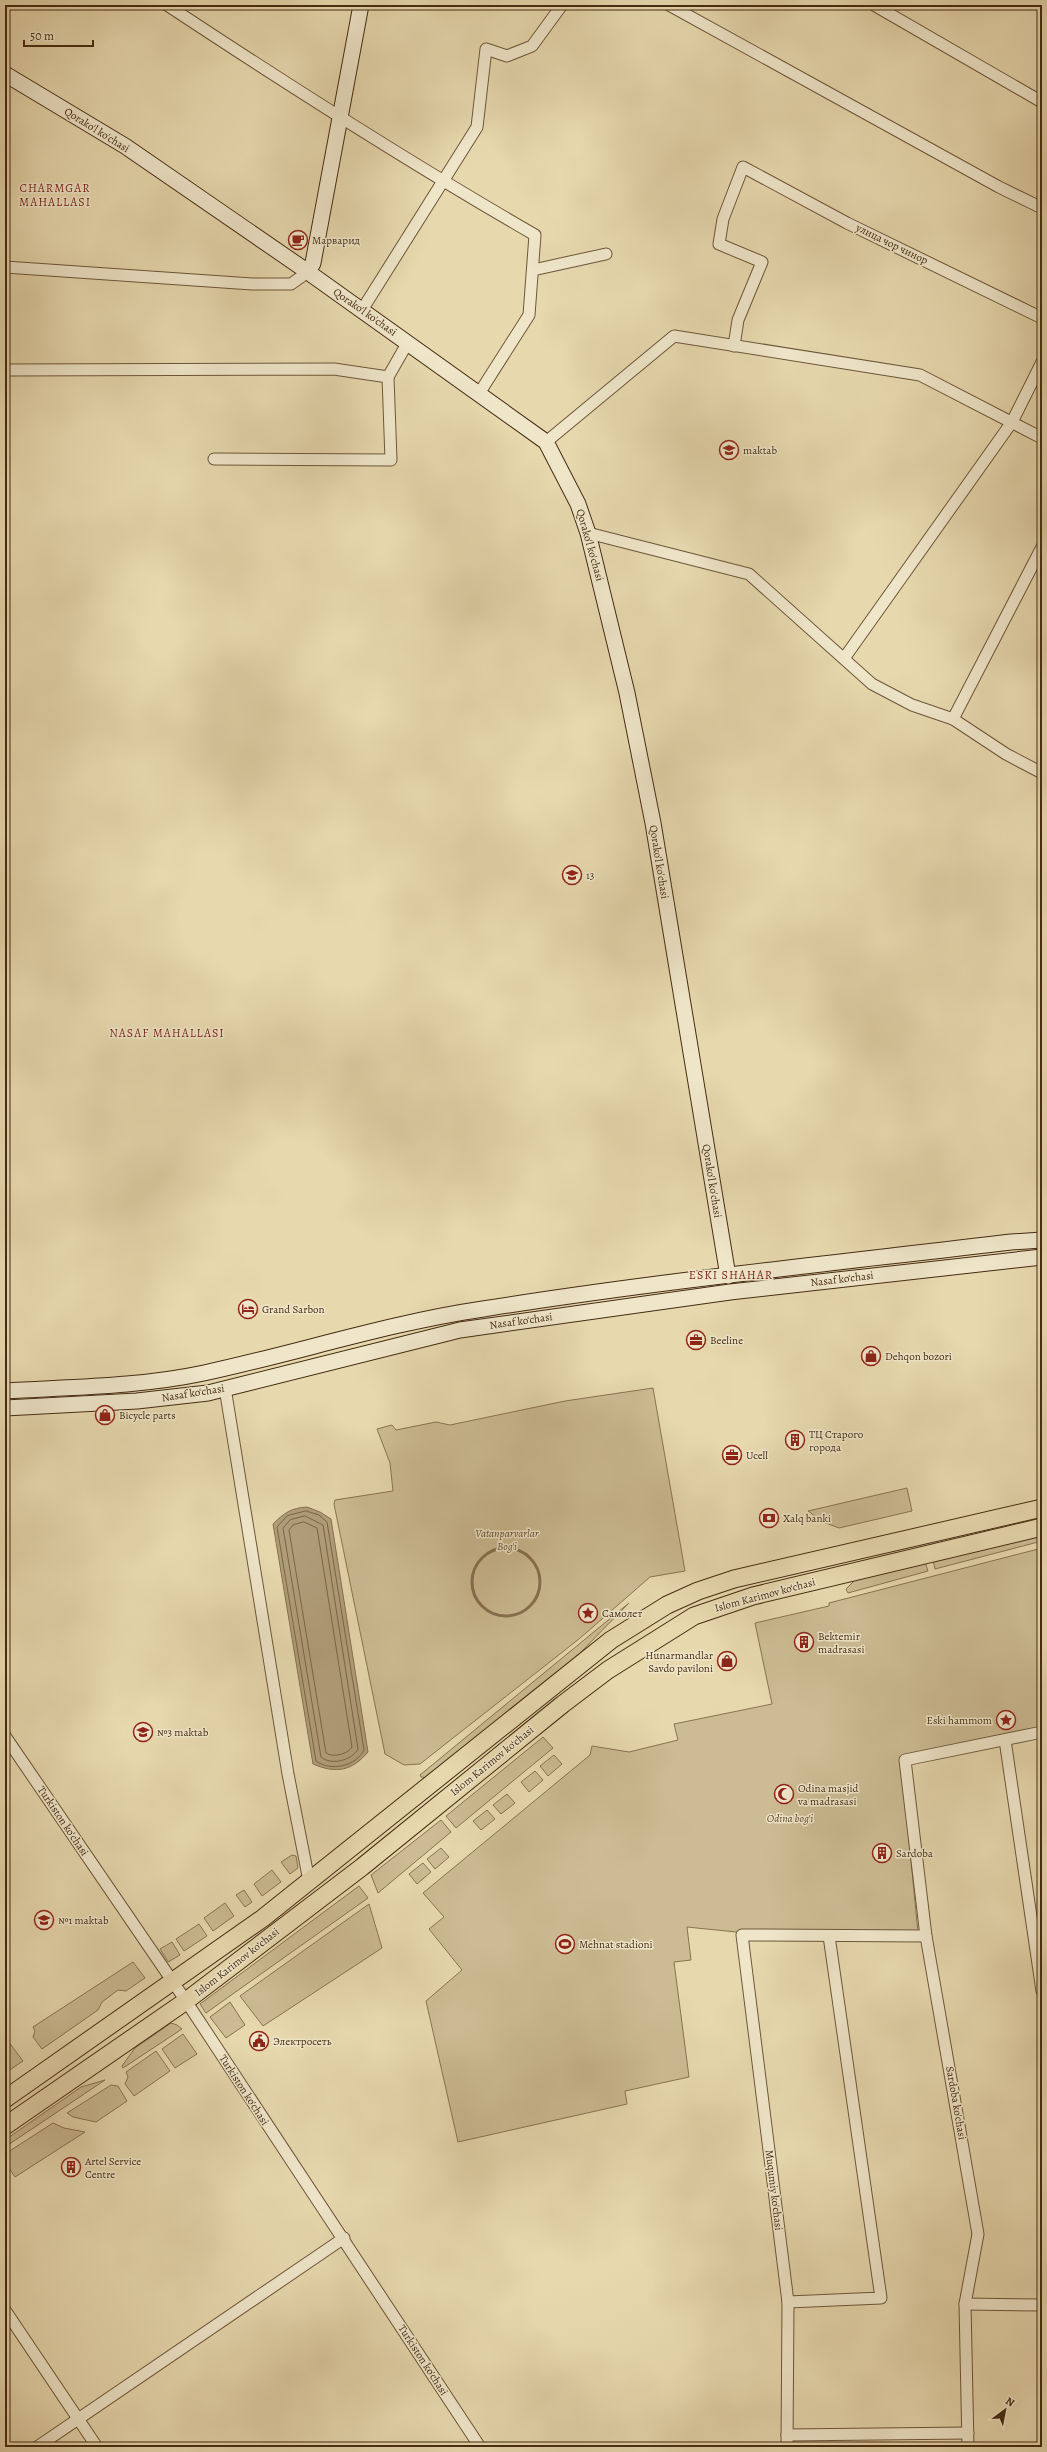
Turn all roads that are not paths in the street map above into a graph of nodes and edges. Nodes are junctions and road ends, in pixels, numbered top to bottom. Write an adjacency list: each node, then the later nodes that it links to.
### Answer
1 (167, 5): 8 (street)
2 (562, 5): 9 (street)
3 (669, 5): 10 (street)
4 (874, 5): 7 (street)
5 (358, 7): 8 (main road)
6 (5, 74): 14 (main road, Qorako'l ko'chasi)
7 (1042, 102)
8 (341, 119): 9 (street); 14 (main road)
9 (443, 182): 13 (street); 15 (street)
10 (1042, 208)
11 (606, 254): 13 (street)
12 (5, 267): 14 (street)
13 (533, 270): 22 (street)
14 (308, 272): 15 (main road, Qorako'l ko'chasi)
15 (362, 310): 17 (main road, Qorako'l ko'chasi)
16 (1042, 318): 18 (street, улица чор чинор)
17 (408, 342): 21 (street); 22 (main road, Qorako'l ko'chasi)
18 (734, 346): 23 (street); 25 (street)
19 (1042, 362): 23 (street)
20 (5, 370): 21 (street)
21 (388, 377): 26 (street)
22 (480, 392): 25 (main road, Qorako'l ko'chasi)
23 (1012, 422): 24 (street); 29 (street)
24 (1042, 438)
25 (546, 442): 27 (main road, Qorako'l ko'chasi)
26 (214, 459)
27 (588, 533): 29 (street); 36 (main road, Qorako'l ko'chasi)
28 (1042, 547): 30 (street)
29 (845, 657): 30 (street)
30 (953, 718): 31 (street)
31 (1042, 773)
32 (1042, 1240): 33 (main road, Nasaf ko‘chasi)
33 (942, 1250): 35 (main road); 36 (main road, Nasaf ko‘chasi)
34 (1042, 1257): 35 (main road, Nasaf ko‘chasi)
35 (944, 1267): 37 (main road, Nasaf ko‘chasi)
36 (728, 1276): 37 (street); 39 (main road, Nasaf ko‘chasi)
37 (730, 1292): 38 (main road, Nasaf ko‘chasi)
38 (225, 1388): 40 (main road, Nasaf ko‘chasi); 48 (street)
39 (5, 1391)
40 (5, 1408)
41 (1042, 1508): 43 (main road, Islom Karimov ko‘chasi)
42 (1042, 1527): 45 (main road, Islom Karimov ko‘chasi)
43 (514, 1716): 45 (main road); 48 (main road, Islom Karimov ko‘chasi)
44 (1042, 1732): 47 (street)
45 (527, 1733): 53 (main road, Islom Karimov ko‘chasi)
46 (5, 1736): 51 (street, Turkiston ko'chasi)
47 (1006, 1740): 50 (street, Sardoba ko'chasi); 52 (street)
48 (309, 1881): 51 (main road, Islom Karimov ko‘chasi)
49 (829, 1936): 50 (street); 57 (street, Muqumiy ko'chasi); 57 (street)
50 (926, 1936): 58 (street, Sardoba ko'chasi)
51 (173, 1983): 53 (street, Turkiston ko'chasi); 54 (main road, Islom Karimov ko‘chasi)
52 (1042, 1990)
53 (186, 2001): 55 (main road, Islom Karimov ko‘chasi); 56 (street, Turkiston ko'chasi)
54 (5, 2099)
55 (5, 2126)
56 (344, 2238): 61 (street); 66 (street, Turkiston ko'chasi)
57 (788, 2302): 63 (street, Muqumiy ko'chasi)
58 (965, 2304): 59 (street); 62 (street, Sardoba ko'chasi)
59 (1042, 2305)
60 (5, 2310): 61 (street)
61 (79, 2419): 64 (street); 65 (street)
62 (968, 2433): 63 (street); 68 (street, Sardoba ko'chasi)
63 (786, 2435): 67 (street, Muqumiy ko'chasi)
64 (37, 2447)
65 (97, 2447)
66 (480, 2447)
67 (787, 2447)
68 (968, 2447)

